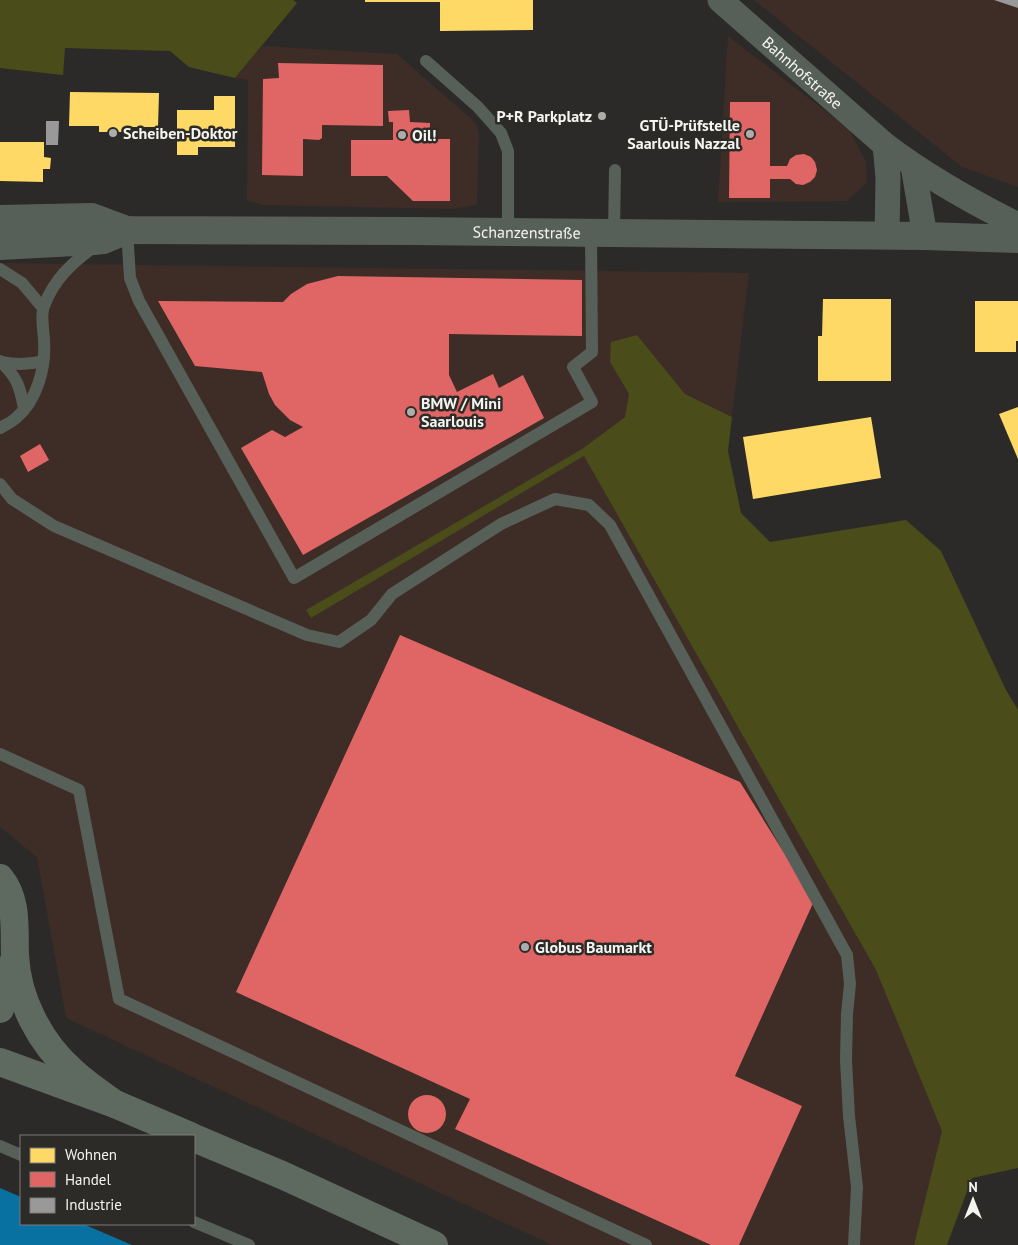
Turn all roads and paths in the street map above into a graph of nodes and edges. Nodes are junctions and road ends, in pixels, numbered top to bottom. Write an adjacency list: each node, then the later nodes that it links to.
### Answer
1 (720, 0): 3 (street, Bahnhofstraße)
2 (426, 61): 8 (lane)
3 (884, 145): 4 (street, Bahnhofstraße); 11 (street)
4 (913, 166): 7 (street, Bahnhofstraße); 12 (street)
5 (615, 170): 9 (lane)
6 (0, 220): 10 (street, Schanzenstraße)
7 (1018, 225)
8 (508, 232): 9 (street, Schanzenstraße); 10 (street, Schanzenstraße)
9 (603, 233): 10 (lane); 11 (street, Schanzenstraße)
10 (115, 235): 14 (street, Schanzenstraße); 16 (lane)
11 (887, 236): 12 (street, Schanzenstraße)
12 (925, 236): 13 (street)
13 (1018, 240)
14 (0, 246)
15 (0, 269): 16 (lane)
16 (43, 308): 18 (lane)
17 (0, 361): 18 (lane); 19 (lane)
18 (43, 361): 19 (lane)
19 (24, 409): 20 (lane)
20 (0, 428)
21 (0, 484): 36 (lane)
22 (0, 754): 35 (lane)
23 (0, 878): 24 (main road)
24 (15, 956): 25 (main road); 27 (main road)
25 (0, 1008)
26 (0, 1062): 27 (main road)
27 (115, 1104): 28 (main road)
28 (187, 1135)
29 (195, 1138): 34 (main road)
30 (0, 1146): 31 (lane)
31 (20, 1155)
32 (195, 1222): 33 (lane)
33 (249, 1245)
34 (434, 1245)
35 (646, 1245)
36 (854, 1245)

